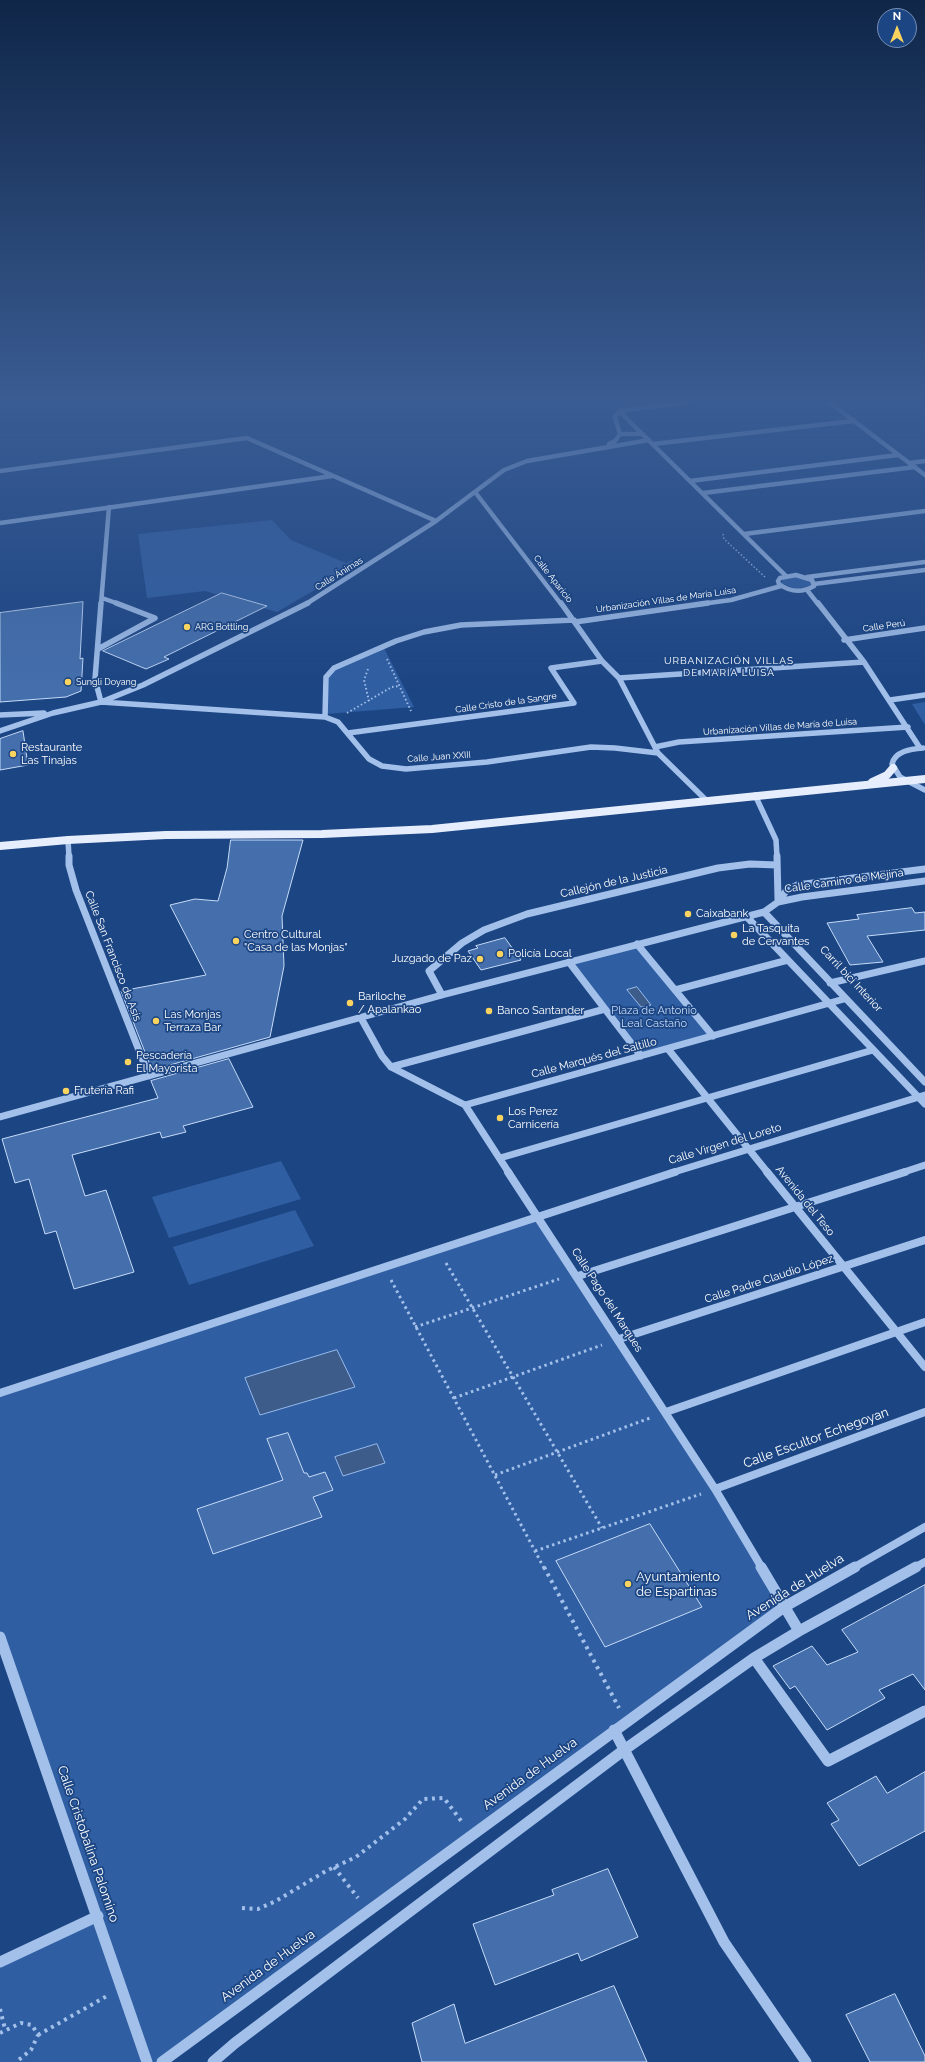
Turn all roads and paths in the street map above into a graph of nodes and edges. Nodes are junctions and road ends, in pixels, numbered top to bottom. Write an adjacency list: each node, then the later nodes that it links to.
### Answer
1 (172, 498): 6 (street)
2 (383, 498): 8 (street)
3 (467, 498): 8 (street, Calle Ánimas)
4 (480, 498): 19 (street, Calle Aparicio)
5 (707, 498): 10 (street)
6 (109, 507): 9 (street); 18 (street)
7 (925, 511): 10 (street)
8 (436, 521): 32 (street, Calle Ánimas)
9 (0, 523)
10 (744, 534): 13 (street)
11 (925, 562): 14 (street)
12 (925, 570): 15 (street)
13 (786, 576): 14 (street); 16 (street)
14 (807, 577): 15 (street)
15 (814, 584): 17 (street)
16 (781, 586): 17 (street); 19 (street, Urbanización Villas de María Luisa)
17 (807, 590): 21 (street)
18 (102, 598): 22 (street); 22 (street)
19 (575, 621): 24 (street, Calle Aparicio); 37 (street, Urbanización Villas de María Luisa)
20 (925, 628): 21 (street, Calle Perú)
21 (844, 640): 25 (street)
22 (98, 650): 32 (street)
23 (384, 655): 28 (path)
24 (602, 661): 27 (street, Calle Aparicio); 40 (street, Calle Cristo de la Sangre)
25 (864, 662): 27 (street); 30 (street)
26 (373, 664): 31 (path)
27 (619, 678): 42 (street, Calle Aparicio)
28 (400, 686): 31 (path); 33 (path)
29 (925, 695): 30 (street)
30 (890, 700): 38 (street)
31 (369, 701): 36 (path)
32 (101, 702): 34 (street, Calle Ánimas); 37 (street, Calle Juan XXIII)
33 (411, 711)
34 (53, 713): 35 (street, Calle Ánimas); 39 (street, Calle Ánimas)
35 (0, 715)
36 (344, 715)
37 (325, 717): 40 (street, Calle Juan XXIII)
38 (908, 727): 41 (street); 42 (street, Urbanización Villas de María de Luisa)
39 (0, 731)
40 (348, 733): 42 (street, Calle Juan XXIII)
41 (923, 748): 43 (street)
42 (656, 750): 49 (street)
43 (893, 768): 45 (street); 46 (main road)
44 (925, 779): 45 (main road)
45 (908, 781): 46 (main road); 47 (street)
46 (863, 785): 48 (main road)
47 (925, 790)
48 (755, 795): 49 (main road); 52 (street)
49 (706, 800): 50 (main road)
50 (68, 840): 51 (main road); 74 (street, Calle San Francisco de Asís)
51 (0, 846)
52 (777, 865): 55 (street); 64 (street, Callejón de la Justicia)
53 (925, 869): 55 (street, Calle Camino de Mejina)
54 (925, 881): 55 (street, Calle Camino de Mejina)
55 (778, 902): 56 (street)
56 (764, 912): 57 (street); 62 (street)
57 (746, 916): 58 (street); 59 (street)
58 (637, 944): 61 (street); 63 (street)
59 (788, 960): 63 (street); 66 (street)
60 (925, 961): 62 (street)
61 (569, 962): 64 (street); 67 (street)
62 (830, 983): 65 (street)
63 (675, 990): 69 (street)
64 (442, 995): 68 (street)
65 (844, 999): 66 (street, Calle Marqués del Saltillo); 75 (street)
66 (828, 1003): 69 (street, Calle Marqués del Saltillo); 71 (street)
67 (605, 1009): 72 (street); 73 (street)
68 (361, 1018): 73 (street, Calle Pago del Marques); 74 (street)
69 (713, 1036): 70 (street, Calle Marqués del Saltillo)
70 (668, 1049): 72 (street, Calle Marqués del Saltillo); 77 (street, Avenida del Teso)
71 (873, 1050): 76 (street); 77 (street)
72 (641, 1056): 79 (street, Calle Marqués del Saltillo)
73 (391, 1067): 79 (street, Calle Pago del Marques)
74 (149, 1076): 80 (street)
75 (925, 1082)
76 (922, 1096): 78 (street); 81 (street, Calle Virgen del Loreto)
77 (708, 1098): 81 (street, Avenida del Teso); 82 (street)
78 (925, 1104)
79 (465, 1105): 82 (street, Calle Pago del Marques)
80 (0, 1117)
81 (748, 1148): 84 (street, Avenida del Teso); 85 (street, Calle Virgen del Loreto)
82 (500, 1158): 85 (street, Calle Pago del Marques)
83 (925, 1165): 84 (street)
84 (794, 1206): 89 (street, Avenida del Teso); 90 (street)
85 (538, 1215): 87 (street, Calle Virgen del Loreto); 90 (street, Calle Pago del Marques)
86 (925, 1240): 89 (street, Calle Padre Claudio López)
87 (437, 1248): 88 (street, Calle Virgen del Loreto); 91 (path)
88 (384, 1266): 93 (path); 98 (street, Calle Virgen del Loreto)
89 (842, 1267): 94 (street, Avenida del Teso); 95 (street, Calle Padre Claudio López)
90 (577, 1275): 91 (path); 95 (street, Calle Pago del Marques)
91 (472, 1308): 93 (path); 97 (path)
92 (925, 1322): 94 (street)
93 (415, 1327): 99 (path)
94 (897, 1333): 96 (street, Avenida del Teso); 100 (street)
95 (619, 1340): 97 (path); 100 (street, Calle Pago del Marques)
96 (925, 1367)
97 (513, 1377): 99 (path); 102 (path)
98 (0, 1393)
99 (454, 1398): 103 (path)
100 (666, 1412): 102 (path); 104 (street, Calle Pago del Marques)
101 (925, 1412): 104 (street, Calle Escultor Echegoyan)
102 (558, 1451): 103 (path); 106 (path)
103 (494, 1475): 107 (path)
104 (715, 1489): 106 (path); 109 (street, Calle Pago del Marques)
105 (925, 1527): 109 (street, Avenida de Huelva)
106 (602, 1528): 107 (path)
107 (535, 1551): 114 (path)
108 (925, 1562): 110 (street)
109 (784, 1607): 110 (street, Calle Pago del Marques); 114 (street, Avenida de Huelva)
110 (799, 1630): 112 (street)
111 (1, 1644): 121 (street, Calle Cristobalina Palomino)
112 (754, 1658): 113 (street); 116 (street)
113 (925, 1711)
114 (626, 1721): 115 (street, Avenida de Huelva)
115 (614, 1730): 116 (street); 117 (street, Avenida de Huelva)
116 (624, 1750): 131 (street); 132 (street)
117 (470, 1836): 118 (path); 120 (street, Avenida de Huelva)
118 (334, 1867): 119 (path); 120 (path)
119 (242, 1908)
120 (368, 1910): 130 (street, Avenida de Huelva)
121 (98, 1916): 122 (street); 123 (street, Calle Cristobalina Palomino)
122 (0, 1962)
123 (122, 1987): 127 (path); 129 (street, Calle Cristobalina Palomino)
124 (0, 2009): 125 (path)
125 (5, 2029): 126 (path); 127 (path)
126 (0, 2033)
127 (38, 2034): 128 (path)
128 (16, 2062)
129 (147, 2062)
130 (162, 2062)
131 (213, 2062)
132 (806, 2062)

